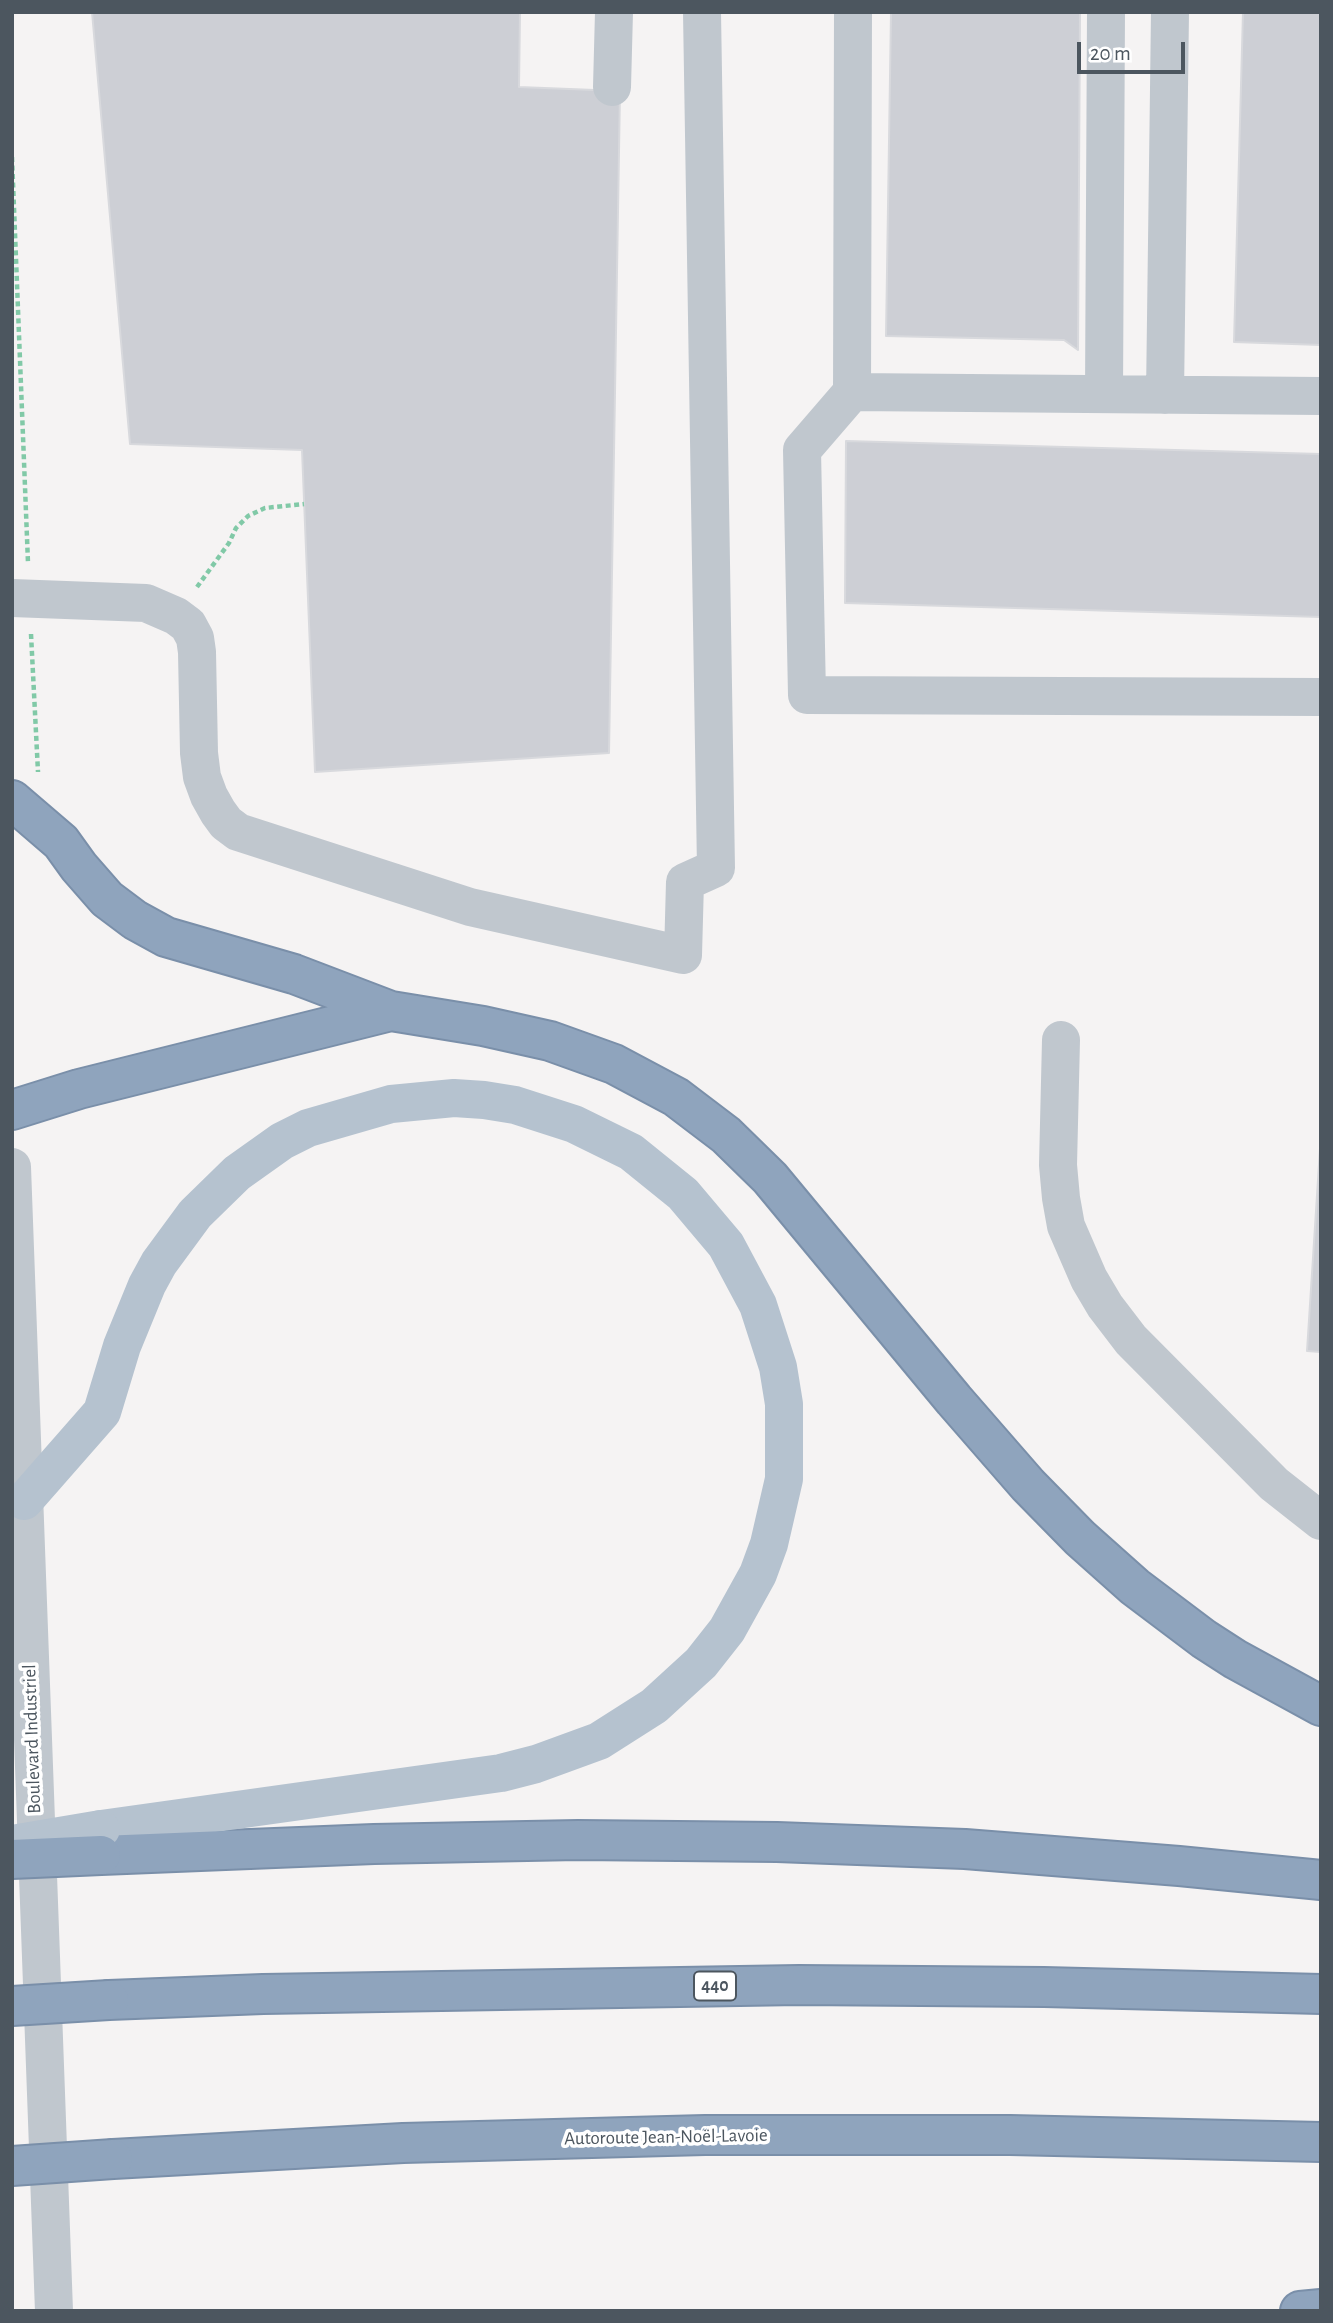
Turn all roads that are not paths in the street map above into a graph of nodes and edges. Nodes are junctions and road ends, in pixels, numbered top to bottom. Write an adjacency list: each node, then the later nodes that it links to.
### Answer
1 (614, 12): 6 (street)
2 (702, 12): 11 (street)
3 (853, 12): 7 (street)
4 (1106, 12): 8 (street)
5 (1170, 12): 9 (street)
6 (612, 87)
7 (852, 392): 8 (street); 12 (street)
8 (1104, 394): 9 (street)
9 (1165, 395): 10 (street)
10 (1321, 396)
11 (20, 583)
12 (1321, 697)
13 (12, 800): 14 (highway)
14 (391, 1011): 16 (highway); 20 (highway)
15 (1061, 1040): 19 (street)
16 (12, 1110)
17 (12, 1167): 18 (street, Boulevard Industriel)
18 (24, 1501): 21 (main road); 30 (street, Boulevard Industriel)
19 (1321, 1521)
20 (1321, 1706)
21 (101, 1842): 22 (main road, bridge); 23 (highway, bridge); 24 (highway)
22 (12, 1844)
23 (12, 1859)
24 (1321, 1880)
25 (1321, 1994): 26 (highway, 440, bridge)
26 (12, 2006)
27 (1321, 2142): 28 (highway, Autoroute Jean-Noël-Lavoie, bridge)
28 (12, 2166)
29 (1321, 2309): 31 (highway)
30 (54, 2311)
31 (1300, 2311)

